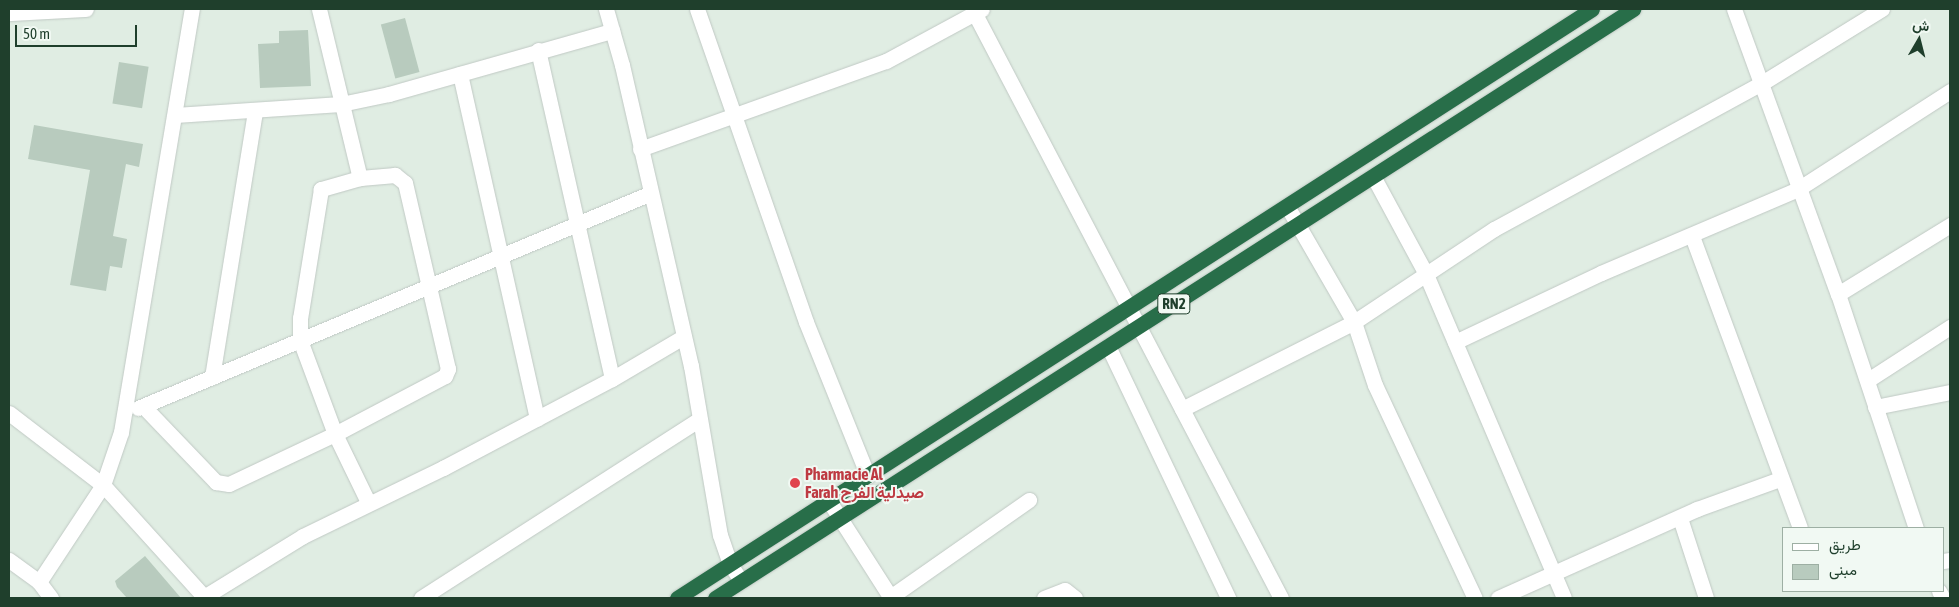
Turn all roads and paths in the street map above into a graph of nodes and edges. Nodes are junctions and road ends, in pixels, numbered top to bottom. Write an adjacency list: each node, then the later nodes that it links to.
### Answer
1 (86, 9): 11 (street)
2 (192, 9): 20 (street)
3 (319, 9): 17 (street)
4 (606, 9): 12 (street)
5 (697, 9): 19 (street)
6 (1592, 9): 26 (highway, RN2)
7 (1633, 9): 22 (highway, RN2)
8 (1734, 9): 15 (street)
9 (1882, 9): 15 (street)
10 (979, 11): 19 (street); 35 (street)
11 (9, 14)
12 (612, 31): 13 (street); 21 (street)
13 (538, 50): 14 (street); 27 (street)
14 (460, 74): 17 (street); 31 (street)
15 (1762, 84): 24 (street); 32 (street)
16 (1950, 91): 24 (street)
17 (341, 104): 18 (street); 23 (street)
18 (255, 112): 20 (street); 43 (street)
19 (735, 114): 21 (street); 55 (street)
20 (175, 115): 50 (street)
21 (640, 149): 25 (street)
22 (1373, 176): 28 (highway, RN2); 32 (street)
23 (360, 178): 33 (street); 40 (street)
24 (1798, 189): 30 (street); 34 (street)
25 (651, 193): 27 (street); 39 (street)
26 (1287, 206): 28 (street); 35 (highway, RN2)
27 (577, 223): 31 (street); 44 (street)
28 (1298, 224): 36 (street); 37 (highway, RN2)
29 (1950, 225): 34 (street)
30 (1692, 236): 41 (street); 56 (street)
31 (502, 256): 33 (street); 52 (street)
32 (1425, 272): 36 (street); 41 (street)
33 (430, 288): 40 (street); 54 (street)
34 (1838, 294): 45 (street)
35 (1130, 307): 37 (street); 55 (highway, RN2)
36 (1354, 322): 49 (street); 80 (street)
37 (1140, 326): 42 (highway, RN2); 49 (street)
38 (1950, 327): 45 (street)
39 (683, 337): 44 (street); 53 (street)
40 (300, 340): 43 (street); 54 (street)
41 (1455, 342): 67 (street)
42 (1108, 346): 61 (highway, RN2); 78 (street)
43 (212, 377): 48 (street)
44 (612, 379): 52 (street)
45 (1868, 380): 47 (street)
46 (1950, 392): 47 (street)
47 (1875, 406): 64 (street)
48 (145, 408): 50 (street); 54 (street)
49 (1182, 409): 79 (street)
50 (126, 410): 57 (street)
51 (9, 413): 57 (street)
52 (537, 418): 60 (street)
53 (700, 419): 66 (street); 72 (street)
54 (336, 434): 60 (street)
55 (868, 476): 59 (highway, RN2)
56 (1780, 479): 62 (street); 63 (street)
57 (103, 485): 69 (street); 71 (street)
58 (1029, 500): 75 (street)
59 (829, 501): 61 (street); 66 (highway, RN2)
60 (368, 502): 71 (street)
61 (840, 518): 68 (highway, RN2); 75 (street)
62 (1680, 518): 67 (street); 83 (street)
63 (1800, 527)
64 (1916, 527)
65 (9, 560): 69 (street)
66 (730, 564): 68 (street); 73 (highway, RN2)
67 (1552, 573): 81 (street); 82 (street)
68 (741, 581): 74 (highway, RN2)
69 (39, 582): 70 (street)
70 (51, 598)
71 (205, 598)
72 (421, 598)
73 (676, 598)
74 (714, 598)
75 (890, 598)
76 (1044, 598): 77 (street)
77 (1075, 598)
78 (1228, 598)
79 (1281, 598)
80 (1473, 598)
81 (1498, 598)
82 (1564, 598)
83 (1706, 598)

